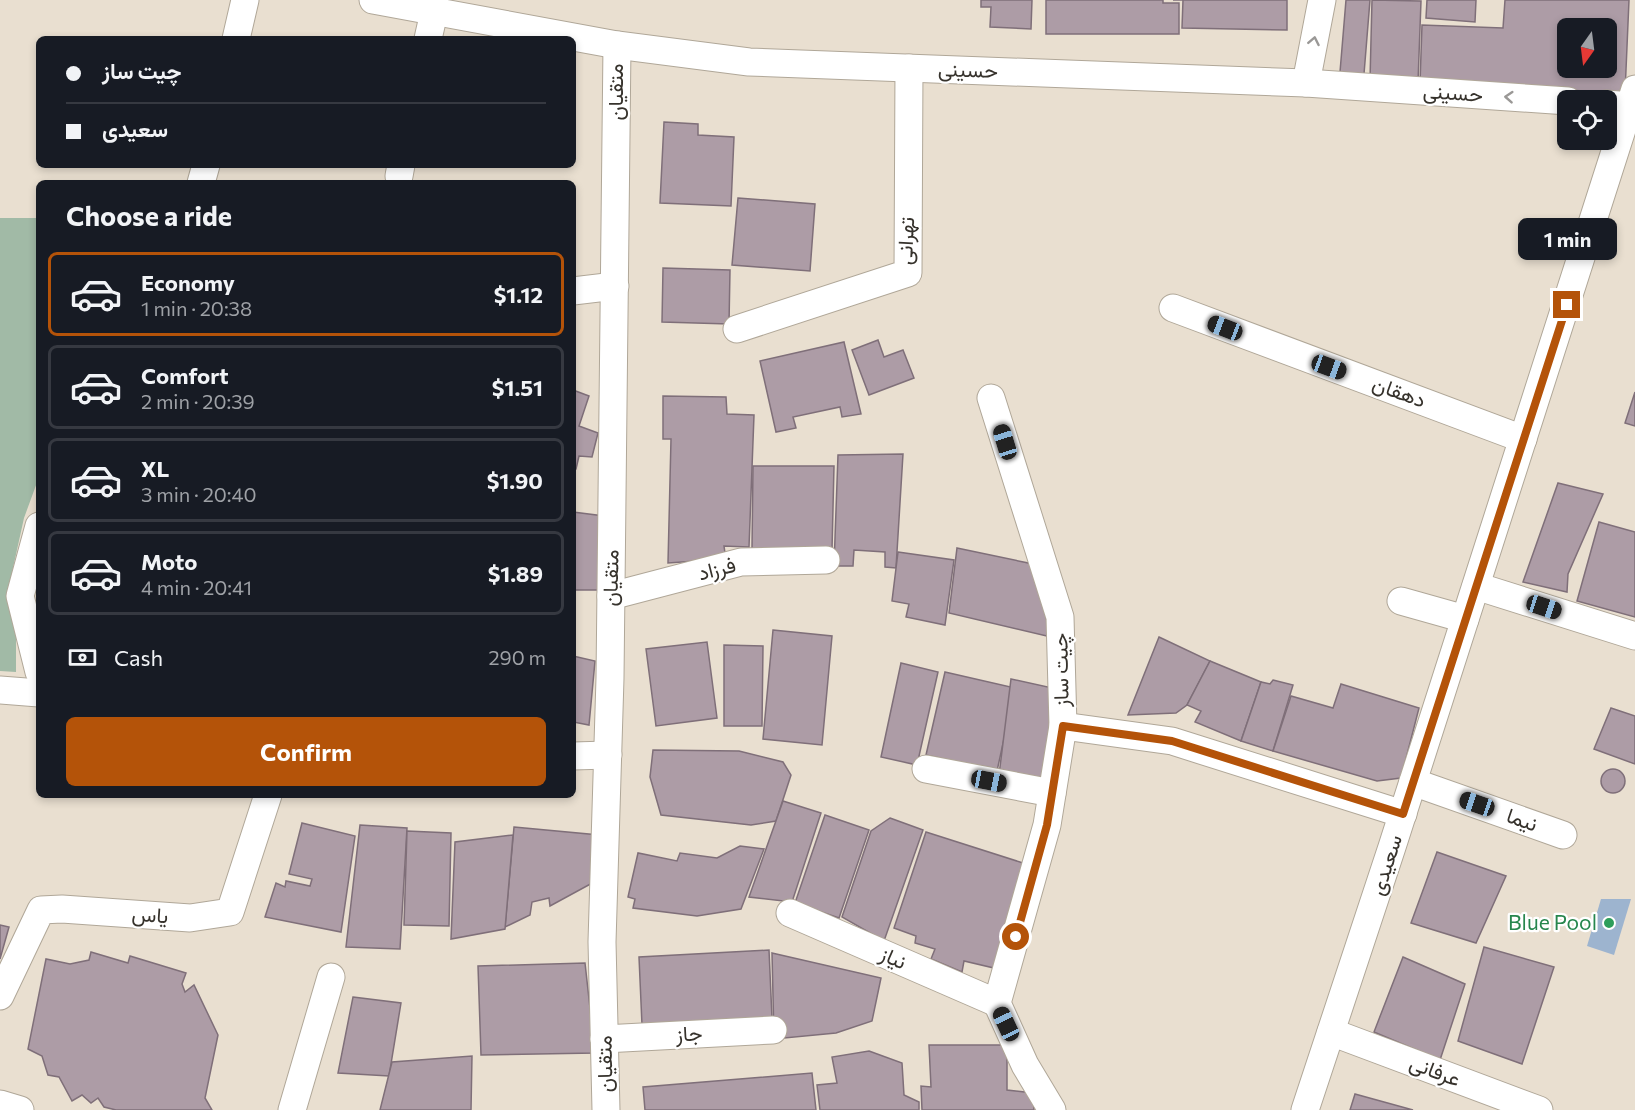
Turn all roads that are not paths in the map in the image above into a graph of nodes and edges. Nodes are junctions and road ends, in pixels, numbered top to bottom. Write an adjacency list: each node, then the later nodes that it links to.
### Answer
1 (245, 0): 5 (street)
2 (373, 0): 4 (street, حسینی)
3 (1322, 0): 11 (street, one-way to 3)
4 (434, 12): 6 (street); 7 (street, حسینی)
5 (237, 36)
6 (429, 36)
7 (566, 36)
8 (576, 38): 9 (street, حسینی)
9 (616, 45): 10 (street, حسینی); 14 (street, متقیان)
10 (909, 68): 11 (street, حسینی); 17 (street, تهرانی)
11 (1306, 83): 12 (street, حسینی, one-way to 11)
12 (1557, 100)
13 (1627, 100): 19 (street, سعیدی)
14 (615, 286): 15 (street); 23 (street, متقیان)
15 (576, 291)
16 (1173, 308): 19 (street, دهقان)
17 (738, 329)
18 (991, 398): 31 (street, چیت ساز)
19 (1523, 439): 22 (street, سعیدی)
20 (36, 550): 24 (street)
21 (826, 560): 23 (street, فرزاد)
22 (1476, 586): 26 (street, سعیدی); 27 (street)
23 (611, 596): 32 (street, متقیان)
24 (30, 597): 28 (street)
25 (1401, 600): 26 (street)
26 (1466, 619): 35 (street, سعیدی)
27 (1635, 636)
28 (36, 647)
29 (0, 690): 30 (street)
30 (36, 693)
31 (1063, 726): 36 (street, چیت ساز); 38 (street)
32 (608, 755): 33 (street); 46 (street, متقیان)
33 (576, 756)
34 (926, 769): 36 (street)
35 (1413, 782): 38 (street, سعیدی); 39 (street, نیما)
36 (1052, 793): 43 (street, چیت ساز)
37 (267, 798): 42 (street, یاس)
38 (1403, 814): 45 (street, سعیدی)
39 (1563, 835)
40 (790, 913): 43 (street, نیاز)
41 (331, 977): 49 (street)
42 (0, 996)
43 (997, 1004): 51 (street)
44 (773, 1030): 46 (street, جاز)
45 (1331, 1032): 52 (street, سعیدی); 53 (street, عرفانی)
46 (604, 1039): 50 (street, متقیان)
47 (0, 1104): 48 (street)
48 (20, 1110)
49 (292, 1110)
50 (606, 1110)
51 (1052, 1110)
52 (1305, 1110)
53 (1539, 1110)

